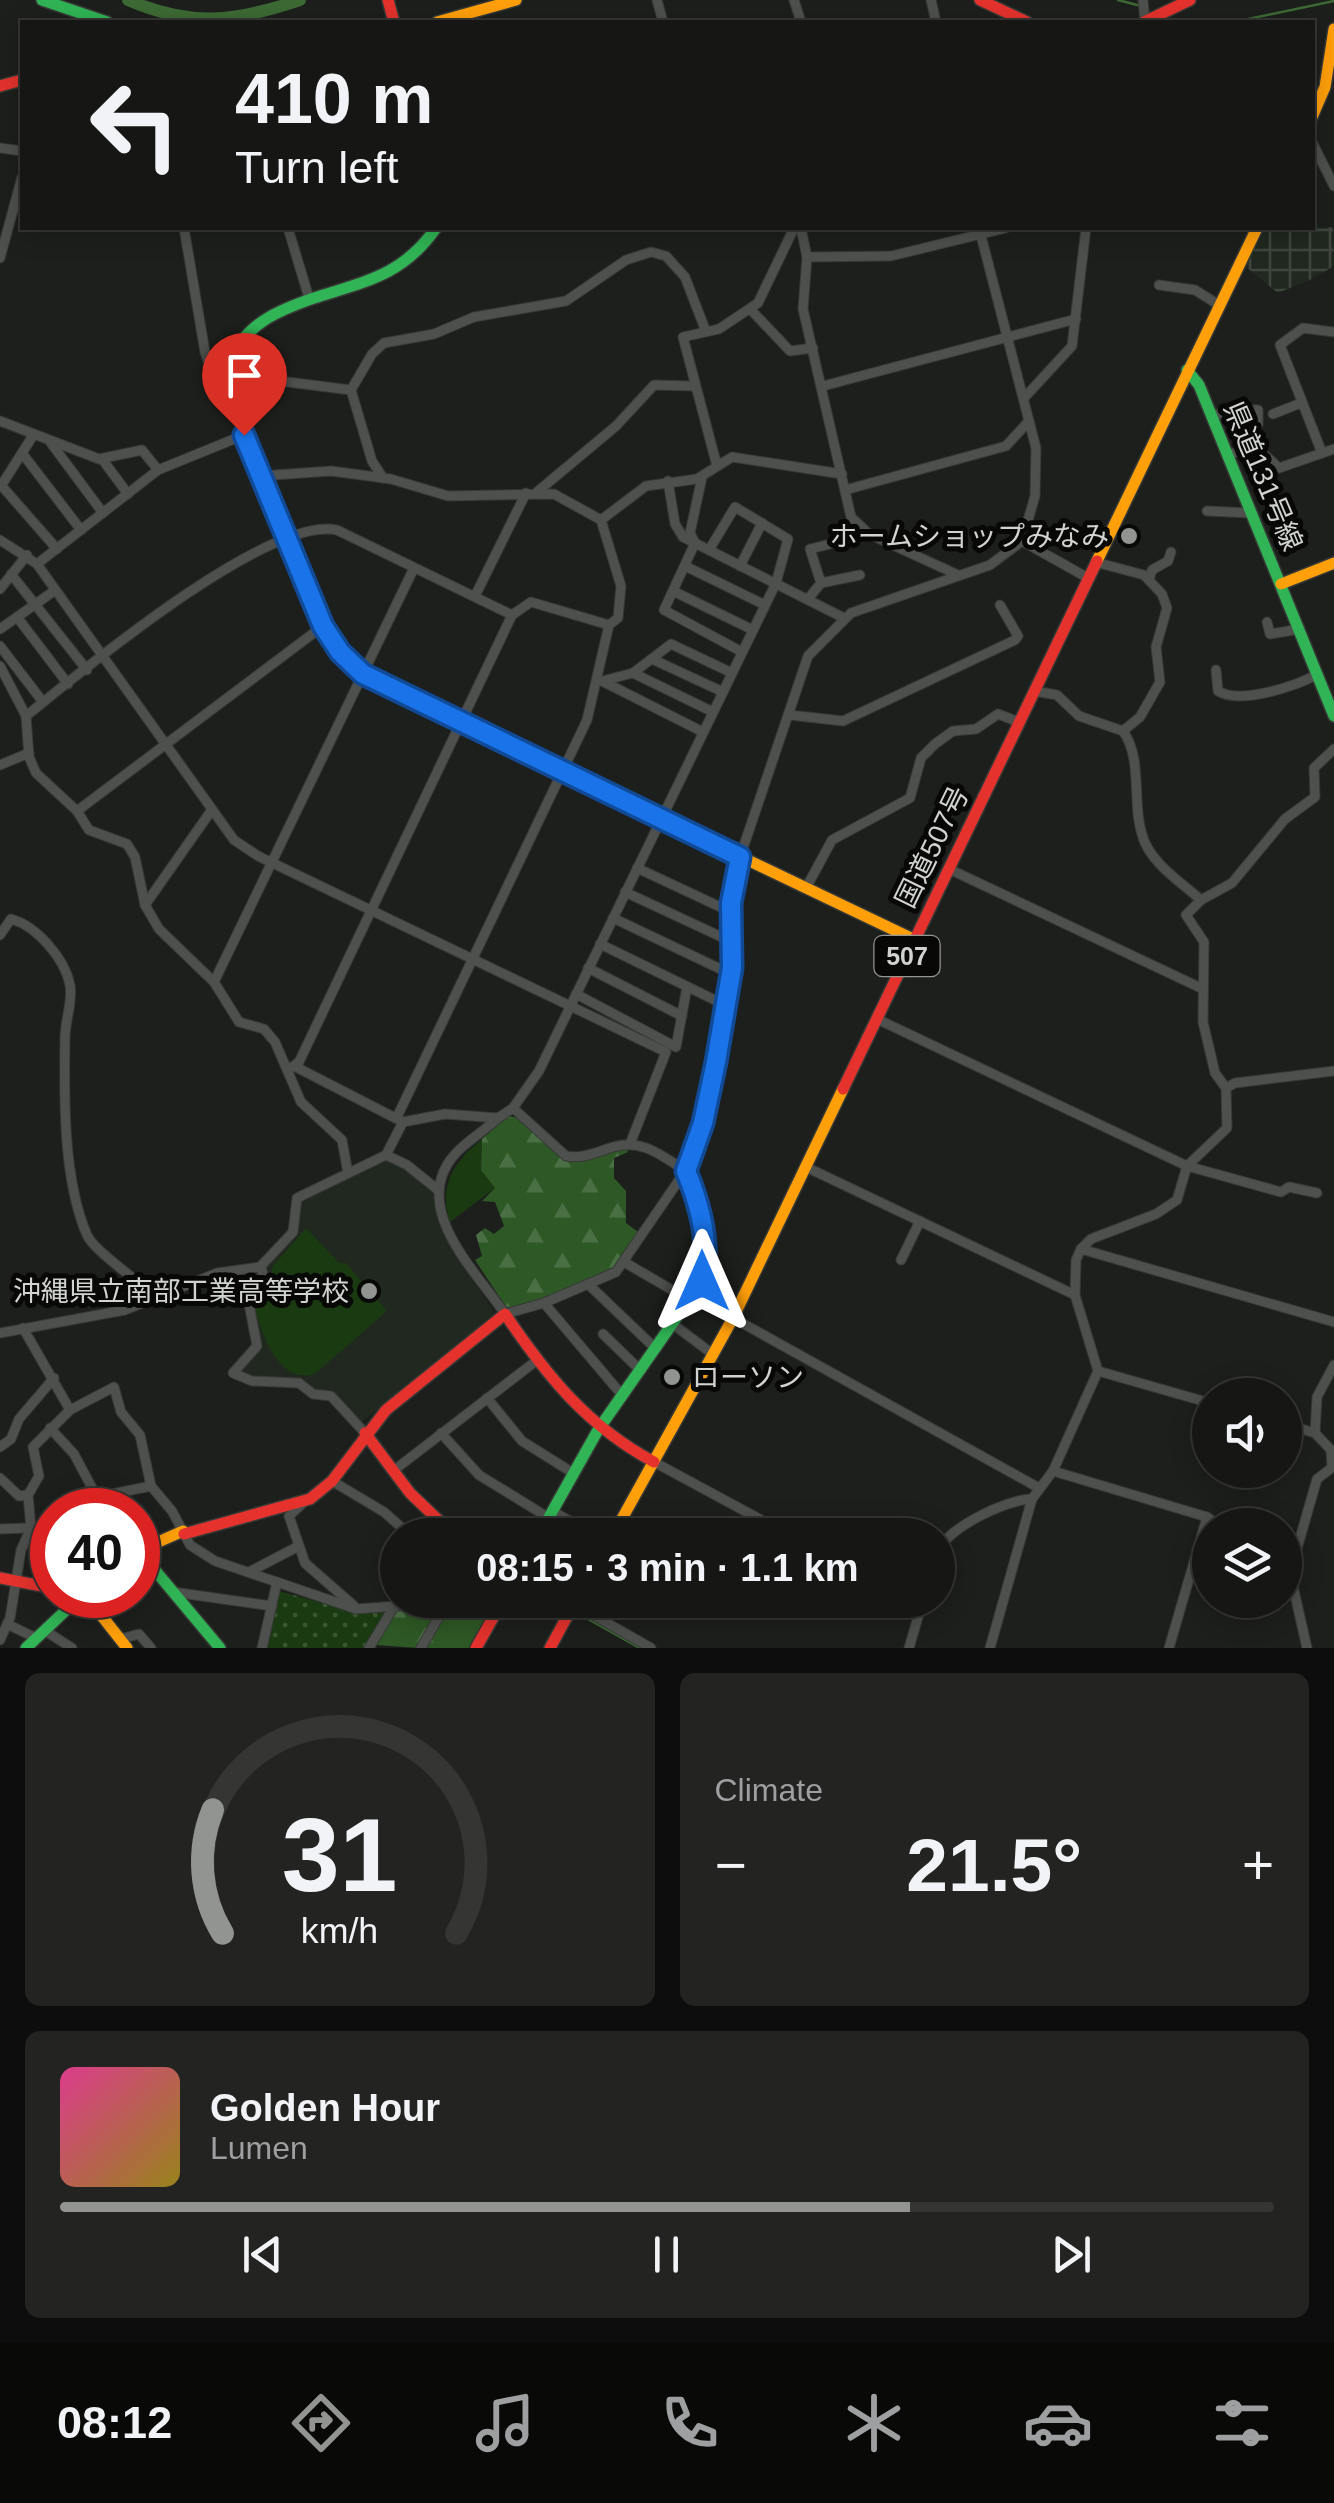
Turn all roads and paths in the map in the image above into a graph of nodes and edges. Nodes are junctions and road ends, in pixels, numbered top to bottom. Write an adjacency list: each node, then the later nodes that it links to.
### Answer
1 (42, 0): 5 (main road)
2 (516, 0): 6 (main road)
3 (980, 0): 7 (main road)
4 (1190, 0): 8 (main road)
5 (101, 20)
6 (444, 20)
7 (1024, 20)
8 (1149, 20)
9 (1334, 29): 10 (main road)
10 (1332, 55): 12 (main road)
11 (1334, 70): 12 (main road)
12 (1325, 87): 13 (main road)
13 (1315, 110)
14 (1315, 148): 16 (street)
15 (20, 183): 25 (street)
16 (1334, 186)
17 (184, 230): 38 (street)
18 (289, 230): 29 (street)
19 (435, 230): 29 (main road)
20 (796, 230): 31 (street)
21 (798, 230): 27 (street)
22 (1086, 230): 32 (street)
23 (1256, 230): 30 (main road, 国道507号 / 507)
24 (980, 231): 27 (street); 35 (street)
25 (4, 232): 26 (street)
26 (0, 258)
27 (807, 258): 36 (street)
28 (1160, 285): 30 (street)
29 (309, 298): 38 (main road)
30 (1219, 305): 37 (main road, 国道507号 / 507)
31 (751, 310): 33 (street); 36 (street)
32 (1076, 320): 35 (street); 42 (street)
33 (706, 329): 39 (street); 41 (street)
34 (1334, 332): 43 (street)
35 (1008, 338): 40 (street); 42 (street)
36 (813, 348): 40 (street)
37 (1188, 370): 46 (main road, 県道131号線); 84 (main road, 国道507号 / 507)
38 (232, 379): 44 (main road)
39 (694, 386): 58 (street); 67 (street)
40 (823, 386): 60 (street)
41 (351, 390): 44 (street); 63 (street)
42 (1024, 398): 48 (street)
43 (1302, 403): 45 (street); 55 (street)
44 (234, 404): 51 (main road)
45 (1273, 414)
46 (1211, 417): 49 (street); 56 (main road, 県道131号線)
47 (0, 421): 50 (street)
48 (1029, 421): 66 (street); 78 (street)
49 (1258, 424)
50 (34, 434): 52 (street); 54 (street)
51 (244, 435): 59 (street); 61 (main road)
52 (48, 440): 57 (street); 70 (street)
53 (1334, 449): 55 (street)
54 (22, 452): 65 (street); 74 (street)
55 (1322, 453): 56 (street)
56 (1228, 456): 71 (main road, 県道131号線)
57 (102, 459): 59 (street); 68 (street)
58 (717, 466): 60 (street); 62 (street)
59 (158, 470): 68 (street)
60 (842, 474): 66 (street)
61 (260, 476): 63 (street); 75 (main road)
62 (702, 477): 64 (street); 79 (street)
63 (382, 478): 67 (street)
64 (668, 482): 72 (street); 79 (street)
65 (1, 485): 80 (street)
66 (844, 490): 92 (street)
67 (532, 493): 72 (street); 101 (street)
68 (128, 494): 70 (street)
69 (1206, 511): 71 (street)
70 (103, 513): 74 (street)
71 (1251, 514): 97 (main road, 県道131号線)
72 (601, 520): 110 (street)
73 (762, 524): 81 (street); 88 (street); 95 (street)
74 (81, 530): 80 (street)
75 (286, 538): 89 (street); 111 (main road); 117 (street)
76 (0, 540): 83 (street)
77 (838, 542): 96 (street)
78 (1022, 542): 92 (street); 93 (street)
79 (695, 543): 81 (street); 87 (street)
80 (57, 548): 86 (street)
81 (709, 550): 88 (street)
82 (1171, 552): 94 (street)
83 (27, 554): 86 (street); 90 (street)
84 (1095, 562): 93 (main road, 国道507号 / 507); 94 (street)
85 (1334, 563): 97 (main road)
86 (36, 564): 99 (street)
87 (685, 566): 100 (street); 105 (street)
88 (740, 566): 95 (street)
89 (414, 568): 101 (street); 124 (street)
90 (11, 574): 98 (street); 103 (street)
91 (860, 575): 96 (street)
92 (958, 575): 108 (street)
93 (1088, 578): 128 (main road, 国道507号 / 507)
94 (1150, 580): 138 (street)
95 (776, 583): 102 (street); 105 (street)
96 (822, 583): 102 (street)
97 (1281, 584): 112 (main road, 県道131号線)
98 (0, 589)
99 (54, 591): 103 (street); 117 (street)
100 (673, 591): 114 (street); 116 (street)
101 (475, 596): 106 (street)
102 (808, 599): 108 (street)
103 (35, 604): 107 (street); 120 (street)
104 (1000, 604): 132 (street)
105 (765, 605): 114 (street)
106 (512, 615): 110 (street); 136 (street)
107 (16, 618): 113 (street); 127 (street)
108 (844, 618): 132 (street)
109 (1266, 622): 112 (street)
110 (608, 625): 126 (street)
111 (323, 626): 124 (main road); 139 (street)
112 (1300, 629): 125 (main road, 県道131号線)
113 (0, 630)
114 (753, 630): 116 (street)
115 (0, 646): 119 (street)
116 (742, 652): 123 (street)
117 (102, 658): 120 (street); 139 (street)
118 (652, 659): 122 (street); 123 (street); 129 (street)
119 (3, 662): 130 (street); 133 (street)
120 (87, 670): 127 (street)
121 (1216, 670): 125 (street)
122 (633, 673): 126 (street); 131 (street)
123 (732, 673): 129 (street)
124 (363, 674): 136 (main road); 148 (street)
125 (1318, 674): 134 (main road, 県道131号線)
126 (600, 680): 137 (street); 143 (street)
127 (68, 684): 130 (street)
128 (1034, 691): 135 (main road, 国道507号 / 507); 138 (street)
129 (722, 692): 131 (street)
130 (43, 702): 133 (street)
131 (713, 712): 137 (street)
132 (790, 715): 147 (street)
133 (26, 716): 141 (street)
134 (1334, 716)
135 (1019, 722): 150 (main road, 国道507号 / 507); 151 (street)
136 (461, 724): 143 (main road); 155 (street)
137 (703, 732): 146 (street)
138 (1123, 732): 153 (street)
139 (164, 744): 144 (street); 145 (street)
140 (1334, 750): 153 (street)
141 (30, 752): 142 (street); 144 (street)
142 (0, 766)
143 (561, 772): 146 (main road); 162 (street)
144 (77, 811): 154 (street)
145 (211, 811): 148 (street); 154 (street)
146 (660, 820): 147 (main road); 149 (street)
147 (740, 857): 151 (main road); 156 (street)
148 (270, 861): 155 (street); 165 (street)
149 (637, 868): 152 (street); 156 (street)
150 (949, 869): 159 (main road, 国道507号 / 507); 167 (street)
151 (806, 888): 159 (main road)
152 (625, 892): 157 (street); 160 (street)
153 (1201, 900): 167 (street)
154 (145, 904): 165 (street)
155 (369, 909): 162 (street); 173 (street)
156 (731, 912): 160 (street)
157 (613, 918): 161 (street); 164 (street)
158 (0, 936): 194 (street)
159 (914, 940): 172 (main road, 国道507号 / 507)
160 (730, 941): 164 (street)
161 (600, 944): 163 (street); 166 (street)
162 (471, 958): 170 (street); 178 (street)
163 (588, 968): 168 (street); 171 (street)
164 (730, 974): 169 (street)
165 (214, 982): 173 (street)
166 (686, 987): 169 (street); 171 (street)
167 (1203, 990): 175 (street)
168 (576, 994): 170 (street); 171 (street)
169 (725, 1005): 183 (street)
170 (570, 1006): 176 (street); 179 (street)
171 (682, 1016)
172 (877, 1019): 181 (street); 182 (main road, 国道507号 / 507)
173 (292, 1068): 178 (street); 184 (street)
174 (1334, 1071): 175 (street)
175 (1226, 1088): 181 (street)
176 (513, 1108): 177 (street); 179 (street)
177 (498, 1118): 178 (street); 185 (street)
178 (400, 1120): 180 (street)
179 (630, 1144): 183 (street)
180 (386, 1155): 184 (street); 185 (street)
181 (1187, 1166): 186 (street); 188 (street)
182 (806, 1167): 187 (street); 198 (main road, 国道507号 / 507)
183 (686, 1171): 190 (street); 195 (main road)
184 (348, 1173): 191 (street)
185 (438, 1190): 197 (street)
186 (1318, 1193)
187 (920, 1222): 189 (street); 193 (street)
188 (1081, 1248): 193 (street); 199 (street)
189 (901, 1260)
190 (624, 1262): 192 (street); 195 (street)
191 (260, 1266): 194 (street); 218 (street)
192 (588, 1284): 196 (street); 204 (street)
193 (1076, 1295): 209 (street)
194 (154, 1296): 201 (street)
195 (691, 1302): 200 (main road)
196 (544, 1303): 197 (street); 211 (street)
197 (505, 1314): 206 (main road); 218 (main road)
198 (733, 1318): 205 (main road, 国道507号 / 507); 234 (street)
199 (1334, 1322)
200 (674, 1325): 204 (main road); 205 (street)
201 (24, 1328): 202 (street); 210 (street)
202 (0, 1333)
203 (603, 1334): 208 (street)
204 (656, 1349): 208 (main road)
205 (714, 1355): 224 (main road, 国道507号 / 507)
206 (536, 1361): 212 (street); 216 (main road)
207 (1334, 1365): 220 (street)
208 (640, 1370): 211 (main road)
209 (1098, 1371): 213 (street); 227 (street)
210 (54, 1378): 214 (street); 221 (street)
211 (622, 1396): 216 (main road)
212 (487, 1398): 219 (street); 228 (street)
213 (1192, 1398)
214 (70, 1410): 215 (street); 231 (street)
215 (50, 1428): 223 (street); 232 (street)
216 (598, 1430): 224 (main road); 228 (main road)
217 (1302, 1430): 220 (street)
218 (365, 1433): 226 (main road); 230 (main road)
219 (442, 1433): 226 (street); 239 (street)
220 (1315, 1434): 225 (street)
221 (12, 1435): 222 (street); 223 (street)
222 (0, 1447)
223 (32, 1447): 235 (street)
224 (654, 1462): 244 (main road, 国道507号 / 507); 245 (street)
225 (1333, 1468): 246 (street)
226 (393, 1471): 241 (main road)
227 (1053, 1472): 234 (street); 238 (street)
228 (573, 1473): 239 (main road)
229 (0, 1478): 235 (street)
230 (332, 1481): 237 (main road); 240 (street)
231 (152, 1486): 233 (street); 250 (street)
232 (88, 1488)
233 (138, 1488)
234 (1039, 1488): 236 (street)
235 (28, 1495): 247 (street)
236 (1032, 1499): 249 (street); 287 (street)
237 (303, 1503): 250 (main road); 252 (street)
238 (1192, 1513)
239 (550, 1515): 242 (main road); 243 (street)
240 (391, 1518)
241 (435, 1518)
242 (548, 1518)
243 (556, 1518)
244 (623, 1518)
245 (758, 1518)
246 (1302, 1526)
247 (30, 1528): 248 (street); 257 (street)
248 (0, 1529)
249 (955, 1531)
250 (184, 1532): 251 (main road); 254 (street)
251 (160, 1542)
252 (297, 1547): 254 (street); 263 (street)
253 (1192, 1569): 288 (street)
254 (249, 1572): 258 (street)
255 (160, 1577): 260 (main road)
256 (0, 1578): 257 (main road)
257 (16, 1580): 259 (main road); 273 (street)
258 (277, 1582): 262 (street); 263 (street)
259 (30, 1583)
260 (173, 1592): 262 (street); 280 (main road)
261 (380, 1605): 263 (street)
262 (272, 1606): 281 (street)
263 (356, 1608)
264 (56, 1618): 274 (main road)
265 (97, 1618): 276 (main road)
266 (388, 1618): 277 (street)
267 (438, 1618): 282 (street)
268 (493, 1618): 283 (main road)
269 (564, 1618): 284 (main road)
270 (599, 1618): 285 (street)
271 (918, 1618): 286 (street)
272 (1299, 1618): 289 (street)
273 (8, 1624): 274 (street); 275 (street)
274 (35, 1639): 278 (street)
275 (0, 1640)
276 (119, 1643): 279 (street)
277 (373, 1647)
278 (72, 1648)
279 (151, 1648)
280 (220, 1648)
281 (262, 1648)
282 (421, 1648)
283 (476, 1648)
284 (550, 1648)
285 (651, 1648)
286 (909, 1648)
287 (990, 1648)
288 (1169, 1648)
289 (1307, 1648)

